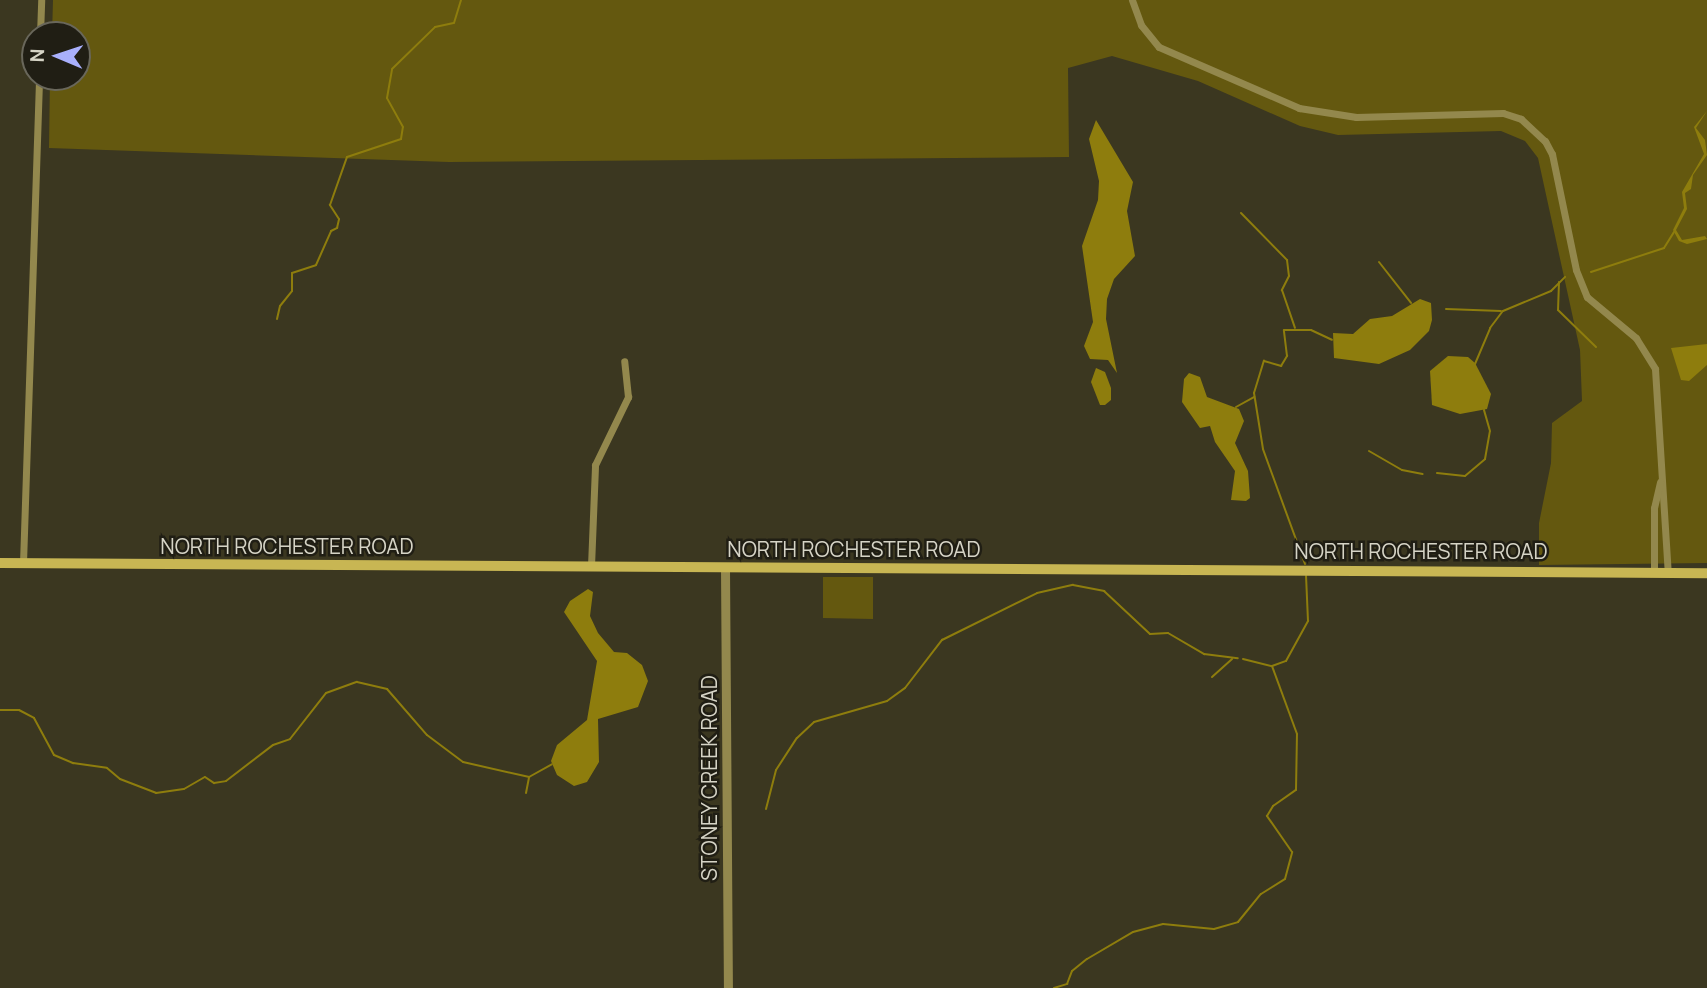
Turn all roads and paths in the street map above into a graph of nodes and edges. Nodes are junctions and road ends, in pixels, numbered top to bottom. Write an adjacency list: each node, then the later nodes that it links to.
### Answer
1 (41, 0): 3 (street)
2 (1132, 0): 6 (street)
3 (40, 21)
4 (39, 91): 8 (street)
5 (624, 361): 9 (street)
6 (1661, 481): 11 (street); 12 (street)
7 (0, 563): 8 (main road, NORTH ROCHESTER ROAD)
8 (23, 563): 9 (main road, NORTH ROCHESTER ROAD)
9 (591, 566): 10 (main road, NORTH ROCHESTER ROAD)
10 (725, 568): 11 (main road, NORTH ROCHESTER ROAD); 14 (street, STONEY CREEK ROAD)
11 (1654, 573): 12 (main road, NORTH ROCHESTER ROAD)
12 (1668, 573): 13 (main road, NORTH ROCHESTER ROAD)
13 (1707, 573)
14 (728, 988)

